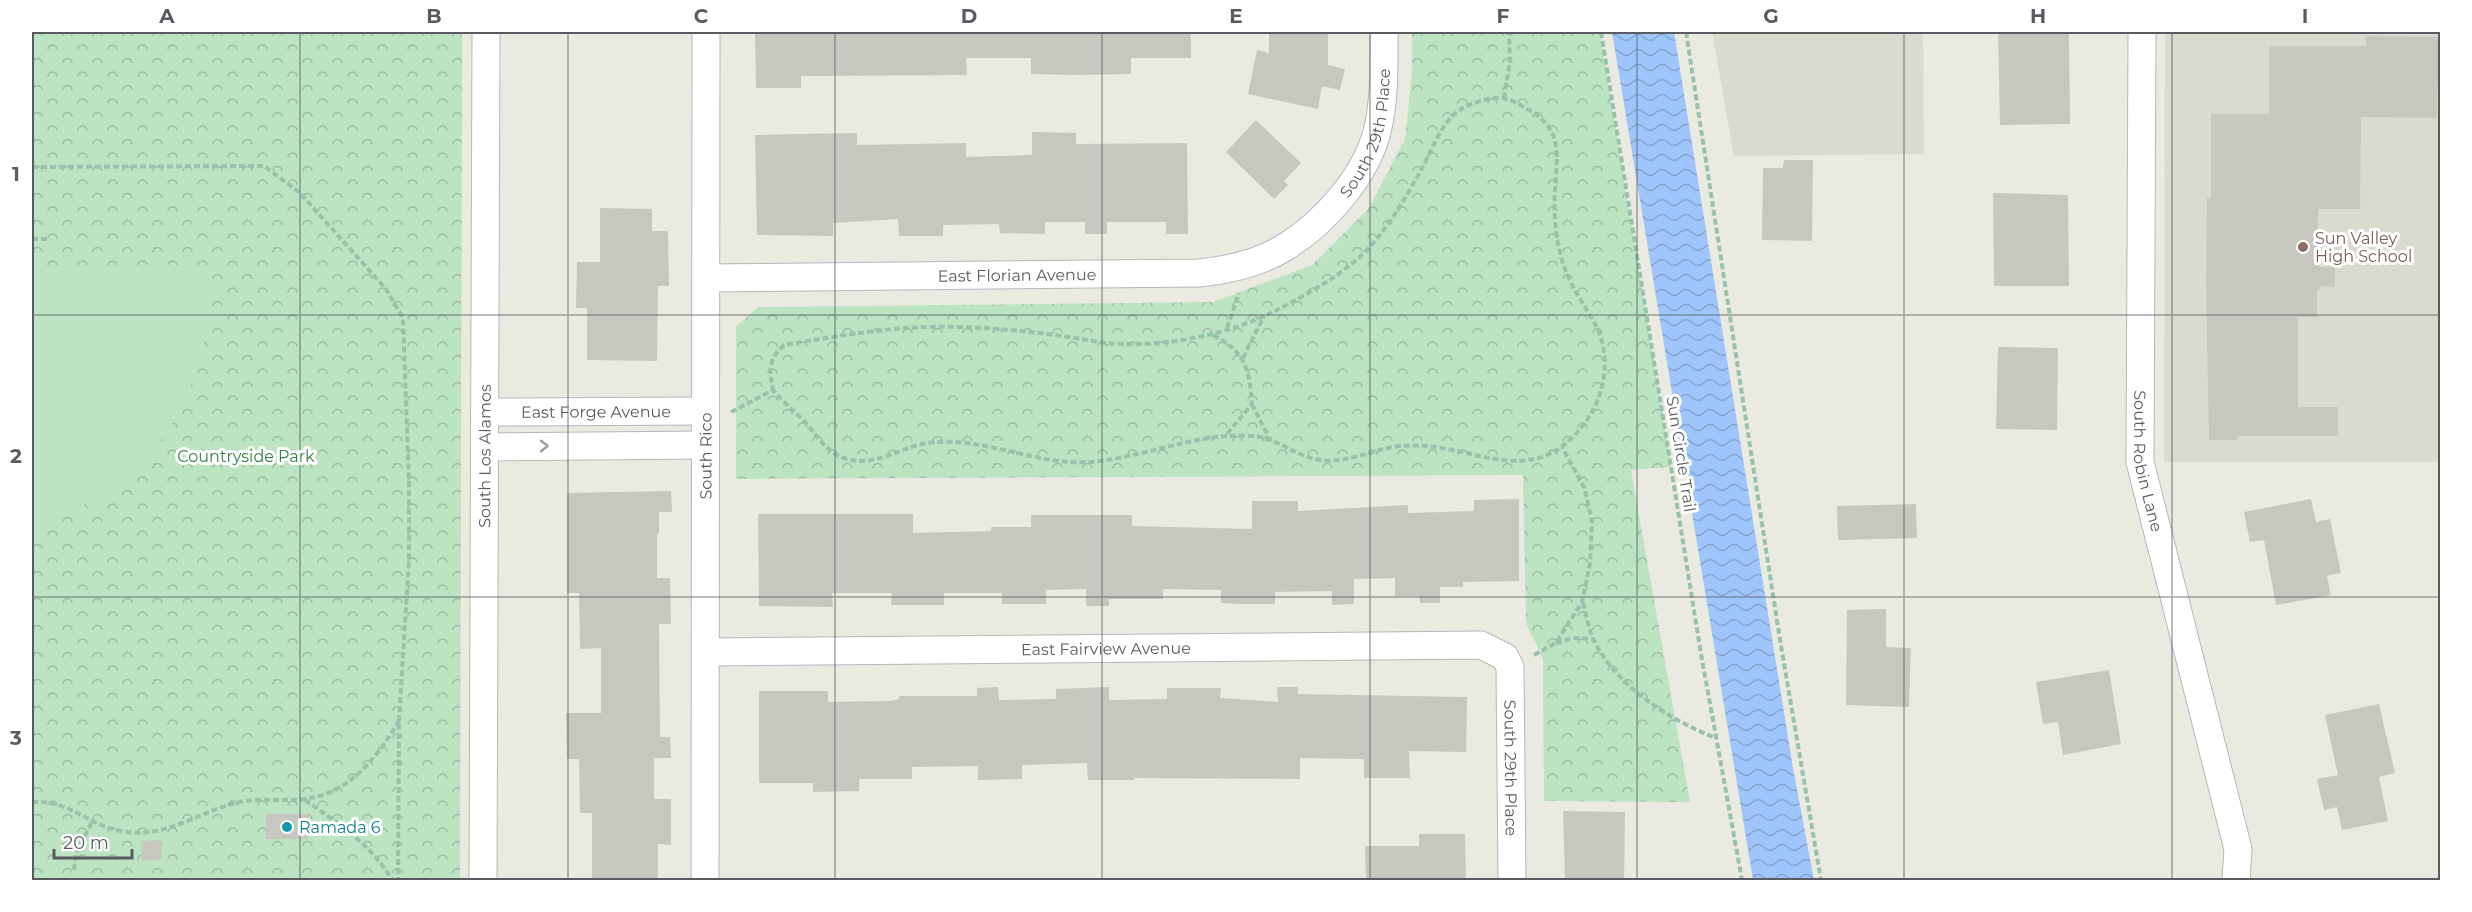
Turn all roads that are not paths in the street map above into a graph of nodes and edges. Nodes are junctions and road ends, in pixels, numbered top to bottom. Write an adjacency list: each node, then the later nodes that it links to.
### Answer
1 (486, 32): 7 (street, South Los Alamos)
2 (706, 32): 6 (street, South Rico)
3 (1384, 32): 5 (street, South 29th Place)
4 (2142, 32): 15 (street, South Robin Lane)
5 (1316, 222): 6 (street, East Florian Avenue)
6 (707, 278): 8 (street, South Rico)
7 (485, 412): 8 (street, East Forge Avenue); 9 (street, South Los Alamos)
8 (705, 428): 9 (street, East Forge Avenue, one-way to 8); 10 (street, South Rico)
9 (485, 447): 12 (street, South Los Alamos)
10 (706, 652): 11 (street, East Fairview Avenue); 13 (street, South Rico)
11 (1508, 662): 14 (street, South 29th Place)
12 (483, 880)
13 (705, 880)
14 (1512, 880)
15 (2236, 880)

